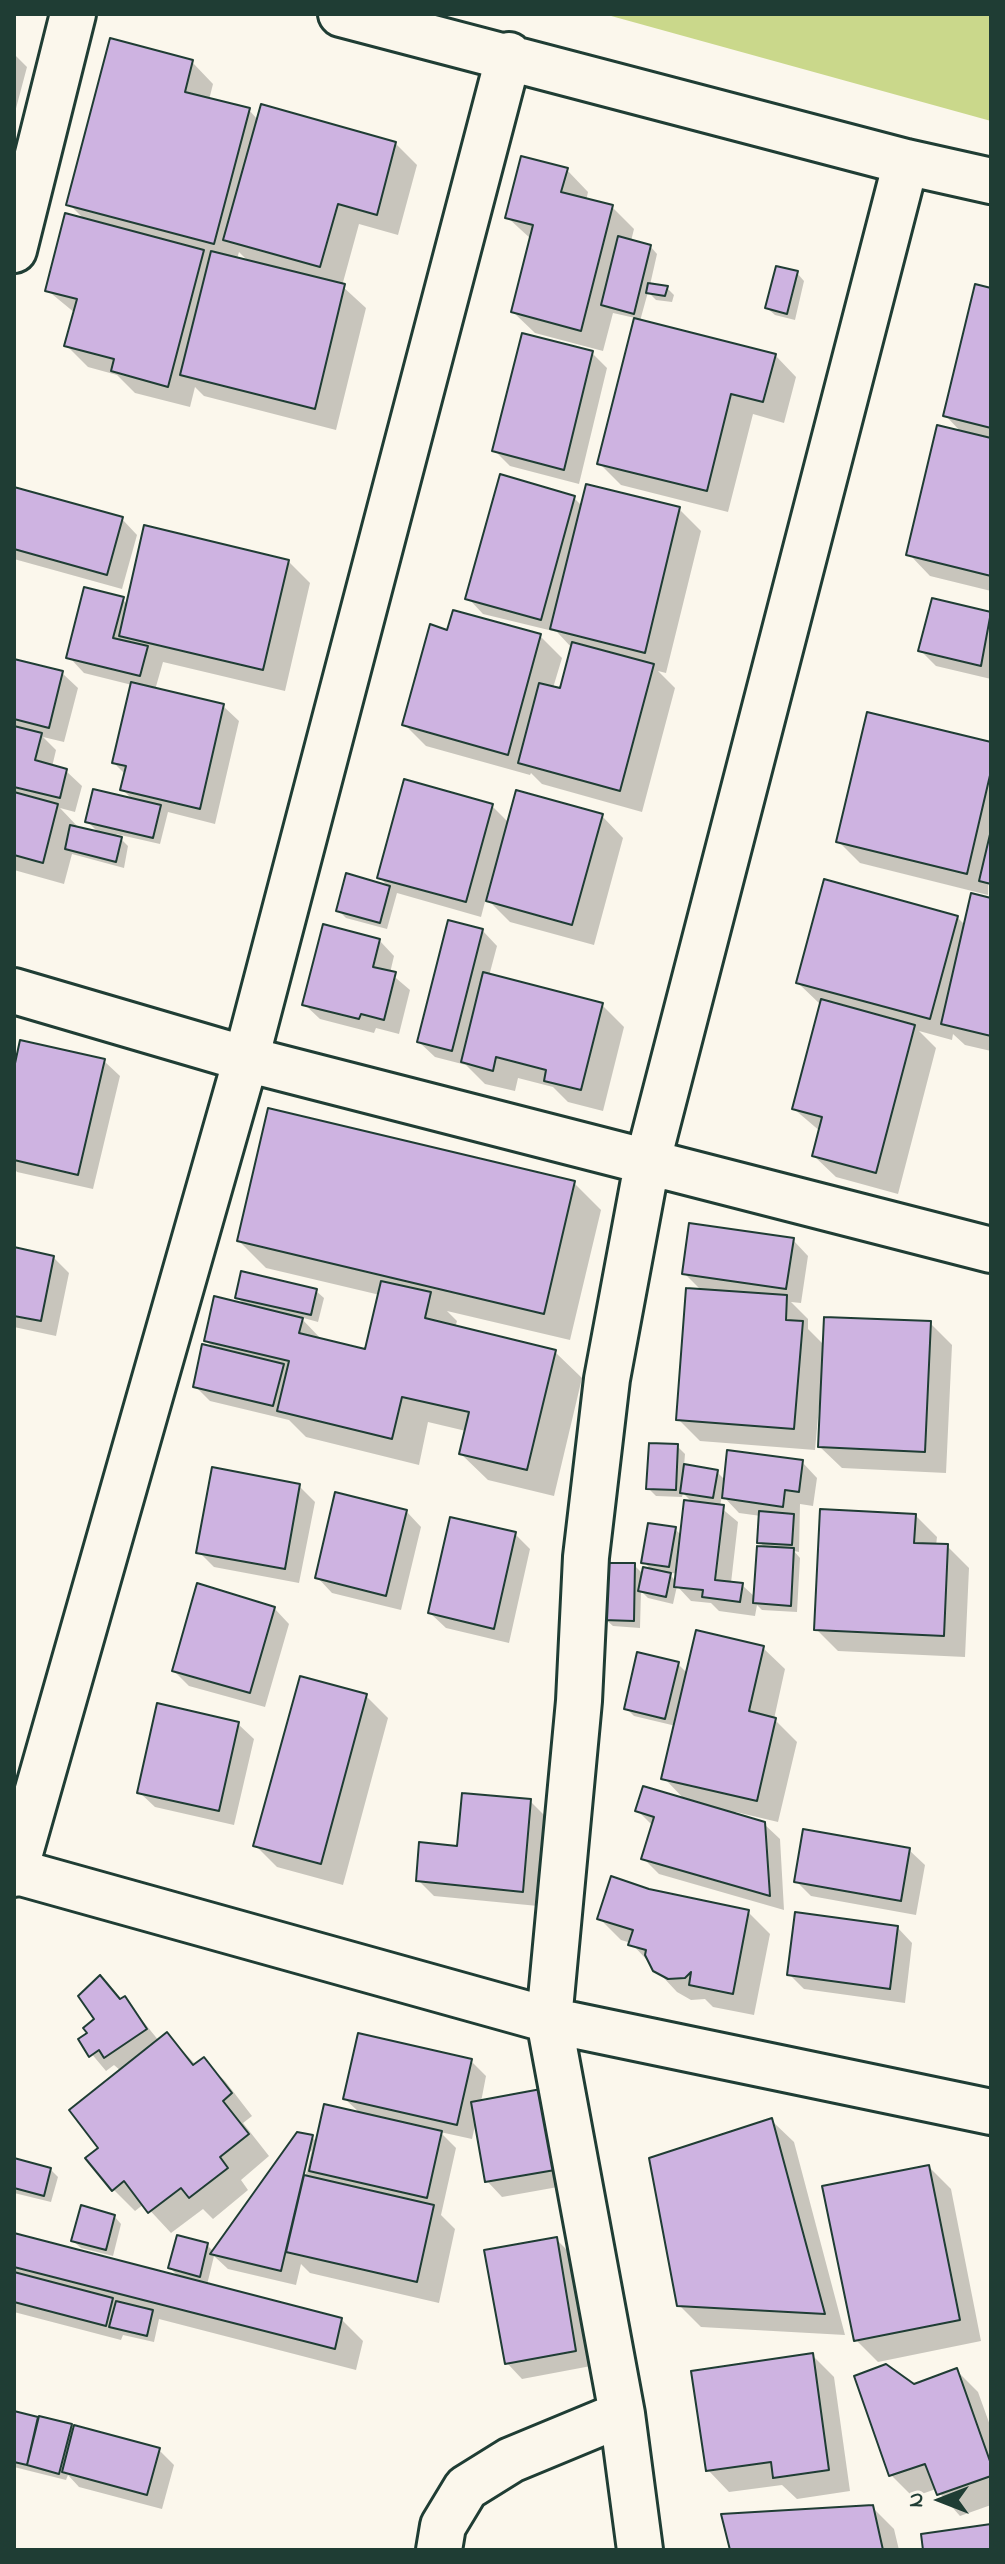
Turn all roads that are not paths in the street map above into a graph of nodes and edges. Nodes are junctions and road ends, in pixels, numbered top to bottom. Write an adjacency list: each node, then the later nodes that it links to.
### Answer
1 (73, 14): 6 (street)
2 (341, 14): 3 (street)
3 (509, 55): 4 (street); 8 (street)
4 (906, 162): 5 (street); 9 (street)
5 (991, 181)
6 (14, 250)
7 (14, 991): 8 (street)
8 (246, 1059): 9 (street); 11 (street)
9 (647, 1164): 10 (street); 12 (street)
10 (991, 1250)
11 (14, 1872): 12 (street)
12 (549, 2020): 13 (street); 14 (street)
13 (991, 2112)
14 (622, 2414): 15 (street); 16 (street)
15 (439, 2550)
16 (640, 2550)

